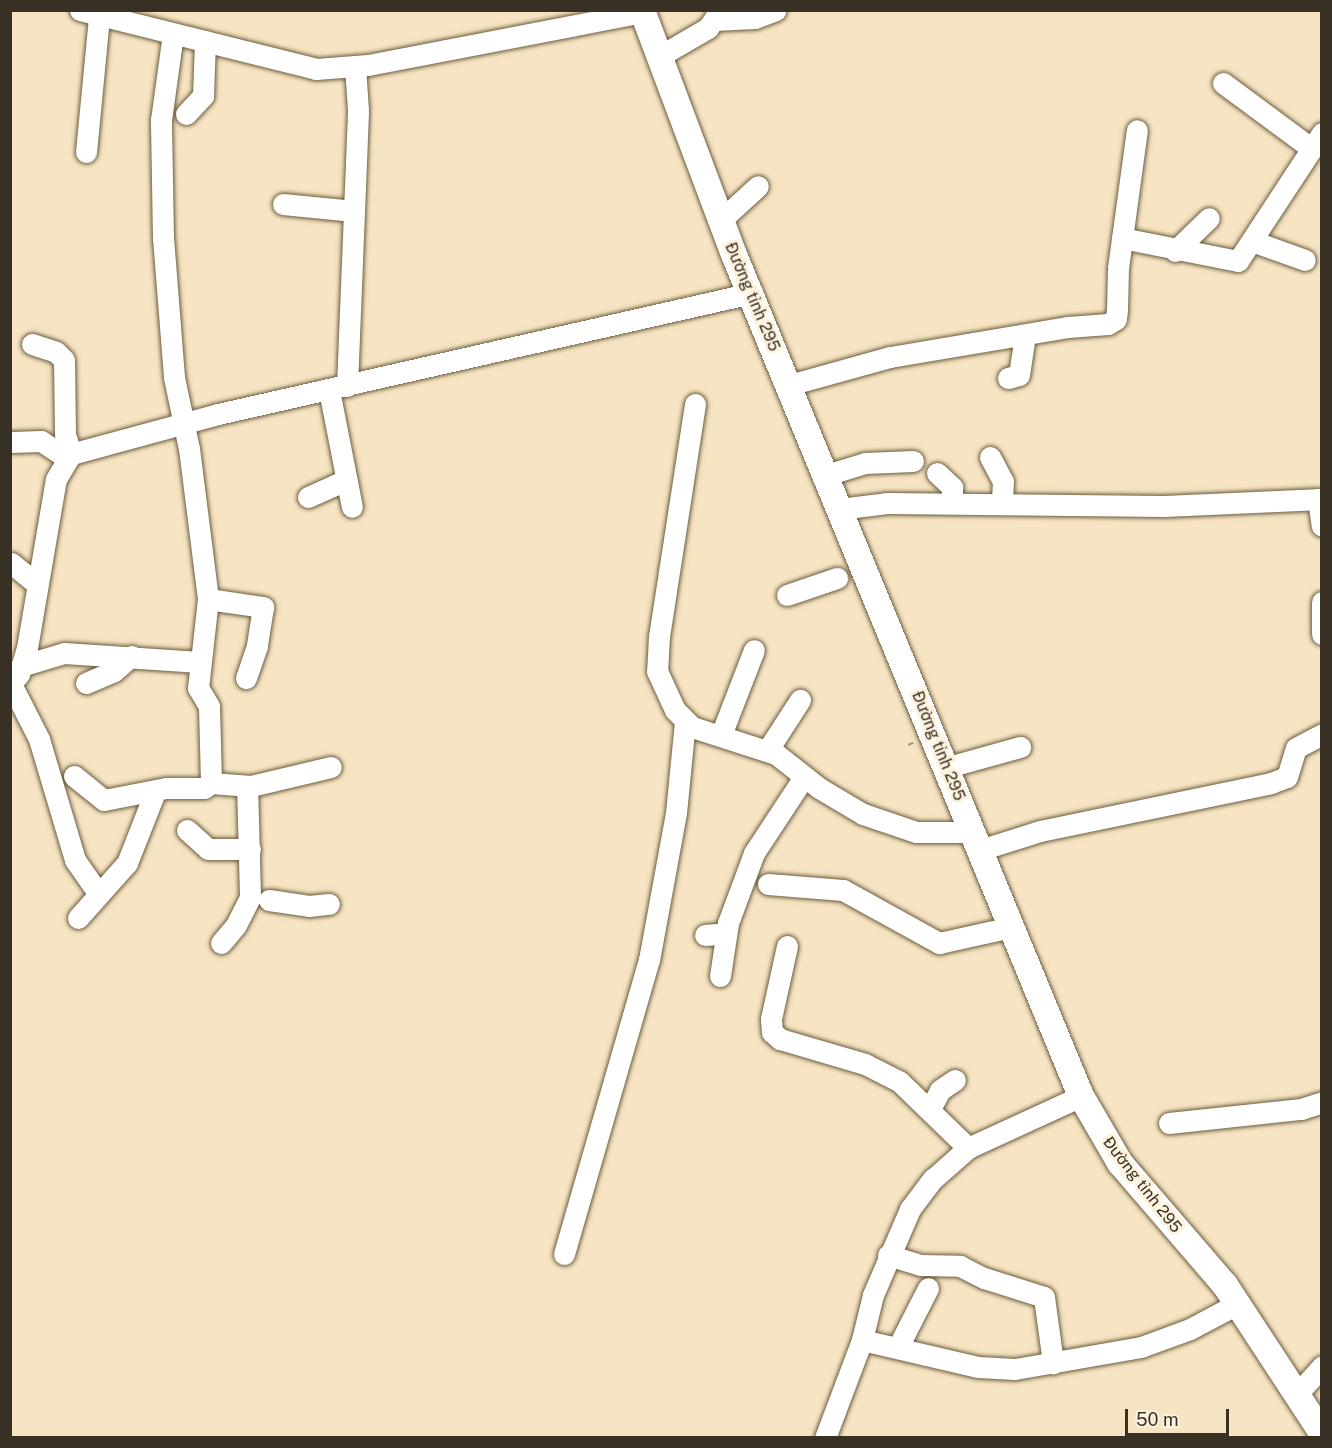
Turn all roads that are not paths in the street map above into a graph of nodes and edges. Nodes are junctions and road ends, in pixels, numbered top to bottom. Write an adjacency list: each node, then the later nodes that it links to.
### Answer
1 (776, 10): 4 (street)
2 (642, 11): 7 (main road, Đường tỉnh 295); 8 (street)
3 (90, 13): 5 (street); 13 (street)
4 (717, 15): 7 (street)
5 (173, 34): 6 (street); 30 (street)
6 (205, 40): 8 (street); 10 (street)
7 (658, 57): 18 (main road, Đường tỉnh 295)
8 (355, 66): 16 (street)
9 (1223, 83): 12 (street)
10 (186, 114)
11 (1137, 130): 19 (street)
12 (1317, 144): 20 (street)
13 (86, 152)
14 (758, 186): 18 (street)
15 (283, 204): 16 (street)
16 (354, 211): 28 (street)
17 (1209, 218): 21 (street)
18 (721, 220): 23 (main road, Đường tỉnh 295)
19 (1122, 238): 21 (street); 24 (street)
20 (1252, 241): 21 (street); 22 (street)
21 (1175, 250)
22 (1305, 260)
23 (752, 293): 27 (main road, Đường tỉnh 295); 28 (street)
24 (1025, 334): 26 (street); 27 (street)
25 (32, 344): 32 (street)
26 (1008, 378)
27 (789, 385): 36 (main road, Đường tỉnh 295)
28 (338, 388): 30 (street); 37 (street)
29 (695, 404): 59 (street)
30 (182, 424): 32 (street); 49 (street)
31 (12, 442): 32 (street)
32 (69, 456): 47 (street)
33 (990, 457): 41 (street)
34 (913, 461): 36 (street)
35 (937, 473): 40 (street)
36 (826, 475): 43 (main road, Đường tỉnh 295)
37 (346, 480): 38 (street); 42 (street)
38 (308, 497)
39 (1320, 499): 41 (street); 44 (street)
40 (952, 502): 41 (street); 43 (street)
41 (1002, 503)
42 (351, 507)
43 (839, 509): 46 (main road, Đường tỉnh 295)
44 (1322, 525)
45 (11, 563): 47 (street)
46 (850, 574): 48 (street); 65 (main road, Đường tỉnh 295)
47 (37, 584): 55 (street)
48 (787, 595)
49 (208, 599): 54 (street); 56 (street)
50 (1322, 602): 51 (street)
51 (1322, 634)
52 (753, 650): 61 (street)
53 (131, 656): 54 (street); 55 (street); 57 (street)
54 (200, 662): 68 (street)
55 (14, 678): 75 (street)
56 (246, 678)
57 (86, 683)
58 (800, 700): 63 (street)
59 (685, 721): 61 (street); 91 (street)
60 (1322, 734): 72 (street)
61 (721, 735): 63 (street)
62 (1020, 747): 65 (street)
63 (767, 751): 67 (street)
64 (331, 767): 69 (street)
65 (948, 767): 72 (main road, Đường tỉnh 295)
66 (75, 776): 70 (street)
67 (804, 777): 72 (street); 80 (street)
68 (211, 783): 69 (street); 70 (street)
69 (247, 786): 73 (street)
70 (155, 792): 75 (street)
71 (187, 830): 73 (street)
72 (976, 841): 79 (main road, Đường tỉnh 295)
73 (250, 849): 76 (street)
74 (768, 884): 79 (street)
75 (97, 892): 78 (street)
76 (260, 899): 77 (street); 82 (street)
77 (329, 904)
78 (78, 918)
79 (1011, 927): 86 (main road, Đường tỉnh 295)
80 (726, 933): 81 (street); 84 (street)
81 (705, 935)
82 (221, 943)
83 (787, 946): 88 (street)
84 (720, 976)
85 (955, 1080): 88 (street)
86 (1081, 1096): 90 (street); 94 (main road, Đường tỉnh 295)
87 (1322, 1102): 89 (street)
88 (930, 1109): 90 (street)
89 (1169, 1123)
90 (968, 1148): 92 (street)
91 (564, 1254)
92 (888, 1255): 95 (street); 97 (street)
93 (928, 1288): 96 (street)
94 (1237, 1304): 97 (street); 99 (main road, Đường tỉnh 295)
95 (862, 1340): 96 (street); 101 (street)
96 (898, 1347): 97 (street)
97 (1053, 1363)
98 (1322, 1366): 99 (street)
99 (1298, 1392): 100 (main road, Đường tỉnh 295)
100 (1322, 1433)
101 (825, 1437)

